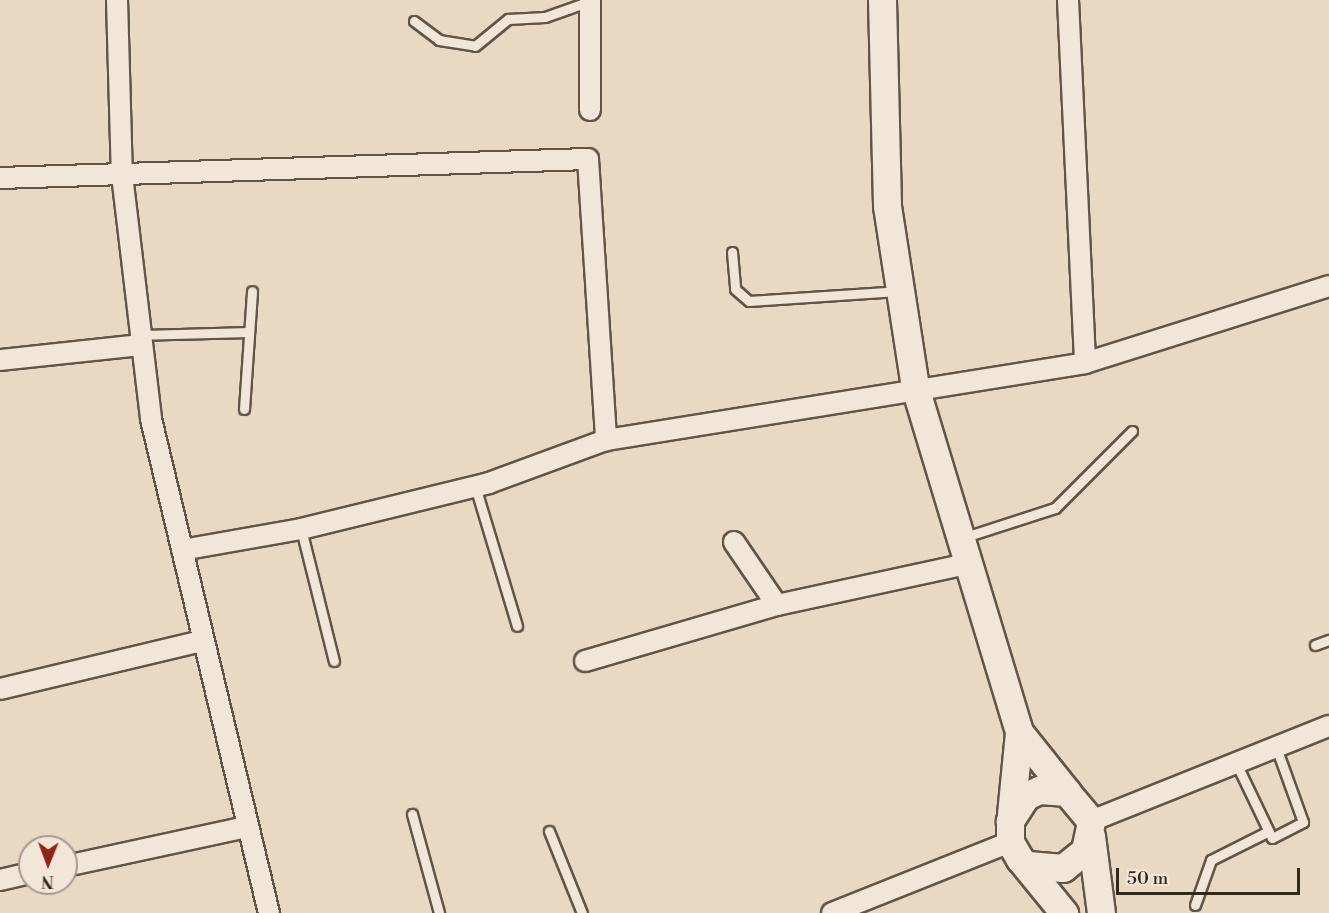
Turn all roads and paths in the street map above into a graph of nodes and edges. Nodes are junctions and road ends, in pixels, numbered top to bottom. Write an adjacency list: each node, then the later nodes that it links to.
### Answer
1 (117, 0): 7 (street)
2 (882, 0): 12 (street)
3 (1068, 0): 16 (street)
4 (590, 1): 5 (lane); 6 (street)
5 (414, 21)
6 (590, 110)
7 (122, 175): 8 (street); 14 (street); 20 (street)
8 (0, 178)
9 (732, 252): 12 (lane)
10 (1329, 286): 16 (street)
11 (252, 291): 13 (lane)
12 (898, 291): 17 (street)
13 (245, 332): 14 (lane); 18 (lane)
14 (140, 340): 15 (street); 24 (street)
15 (0, 360)
16 (1085, 363): 17 (street)
17 (915, 387): 20 (street); 25 (street)
18 (244, 409)
19 (1132, 430): 25 (lane)
20 (606, 440): 21 (street)
21 (475, 486): 22 (street); 27 (lane)
22 (301, 529): 24 (street); 31 (lane)
23 (734, 542): 26 (street)
24 (182, 550): 29 (street)
25 (963, 551): 26 (street); 35 (street)
26 (777, 605): 32 (street)
27 (517, 626)
28 (1329, 640): 30 (lane)
29 (201, 641): 33 (street); 41 (street)
30 (1315, 645)
31 (334, 661)
32 (585, 661)
33 (0, 690)
34 (1329, 726): 36 (street)
35 (1019, 732): 38 (street); 40 (street)
36 (1276, 747): 37 (street); 44 (lane)
37 (1236, 763): 42 (street); 44 (lane)
38 (1067, 792): 40 (street); 42 (street)
39 (412, 814): 52 (lane)
40 (1011, 814): 45 (street)
41 (246, 827): 46 (street); 51 (street)
42 (1091, 829): 47 (street); 56 (street)
43 (549, 831): 53 (lane)
44 (1265, 833): 50 (lane)
45 (1010, 842): 47 (street); 54 (street)
46 (78, 863)
47 (1028, 865): 55 (street)
48 (18, 876): 49 (street)
49 (0, 880)
50 (1195, 905)
51 (269, 913)
52 (439, 913)
53 (582, 913)
54 (832, 913)
55 (1064, 913)
56 (1101, 913)

